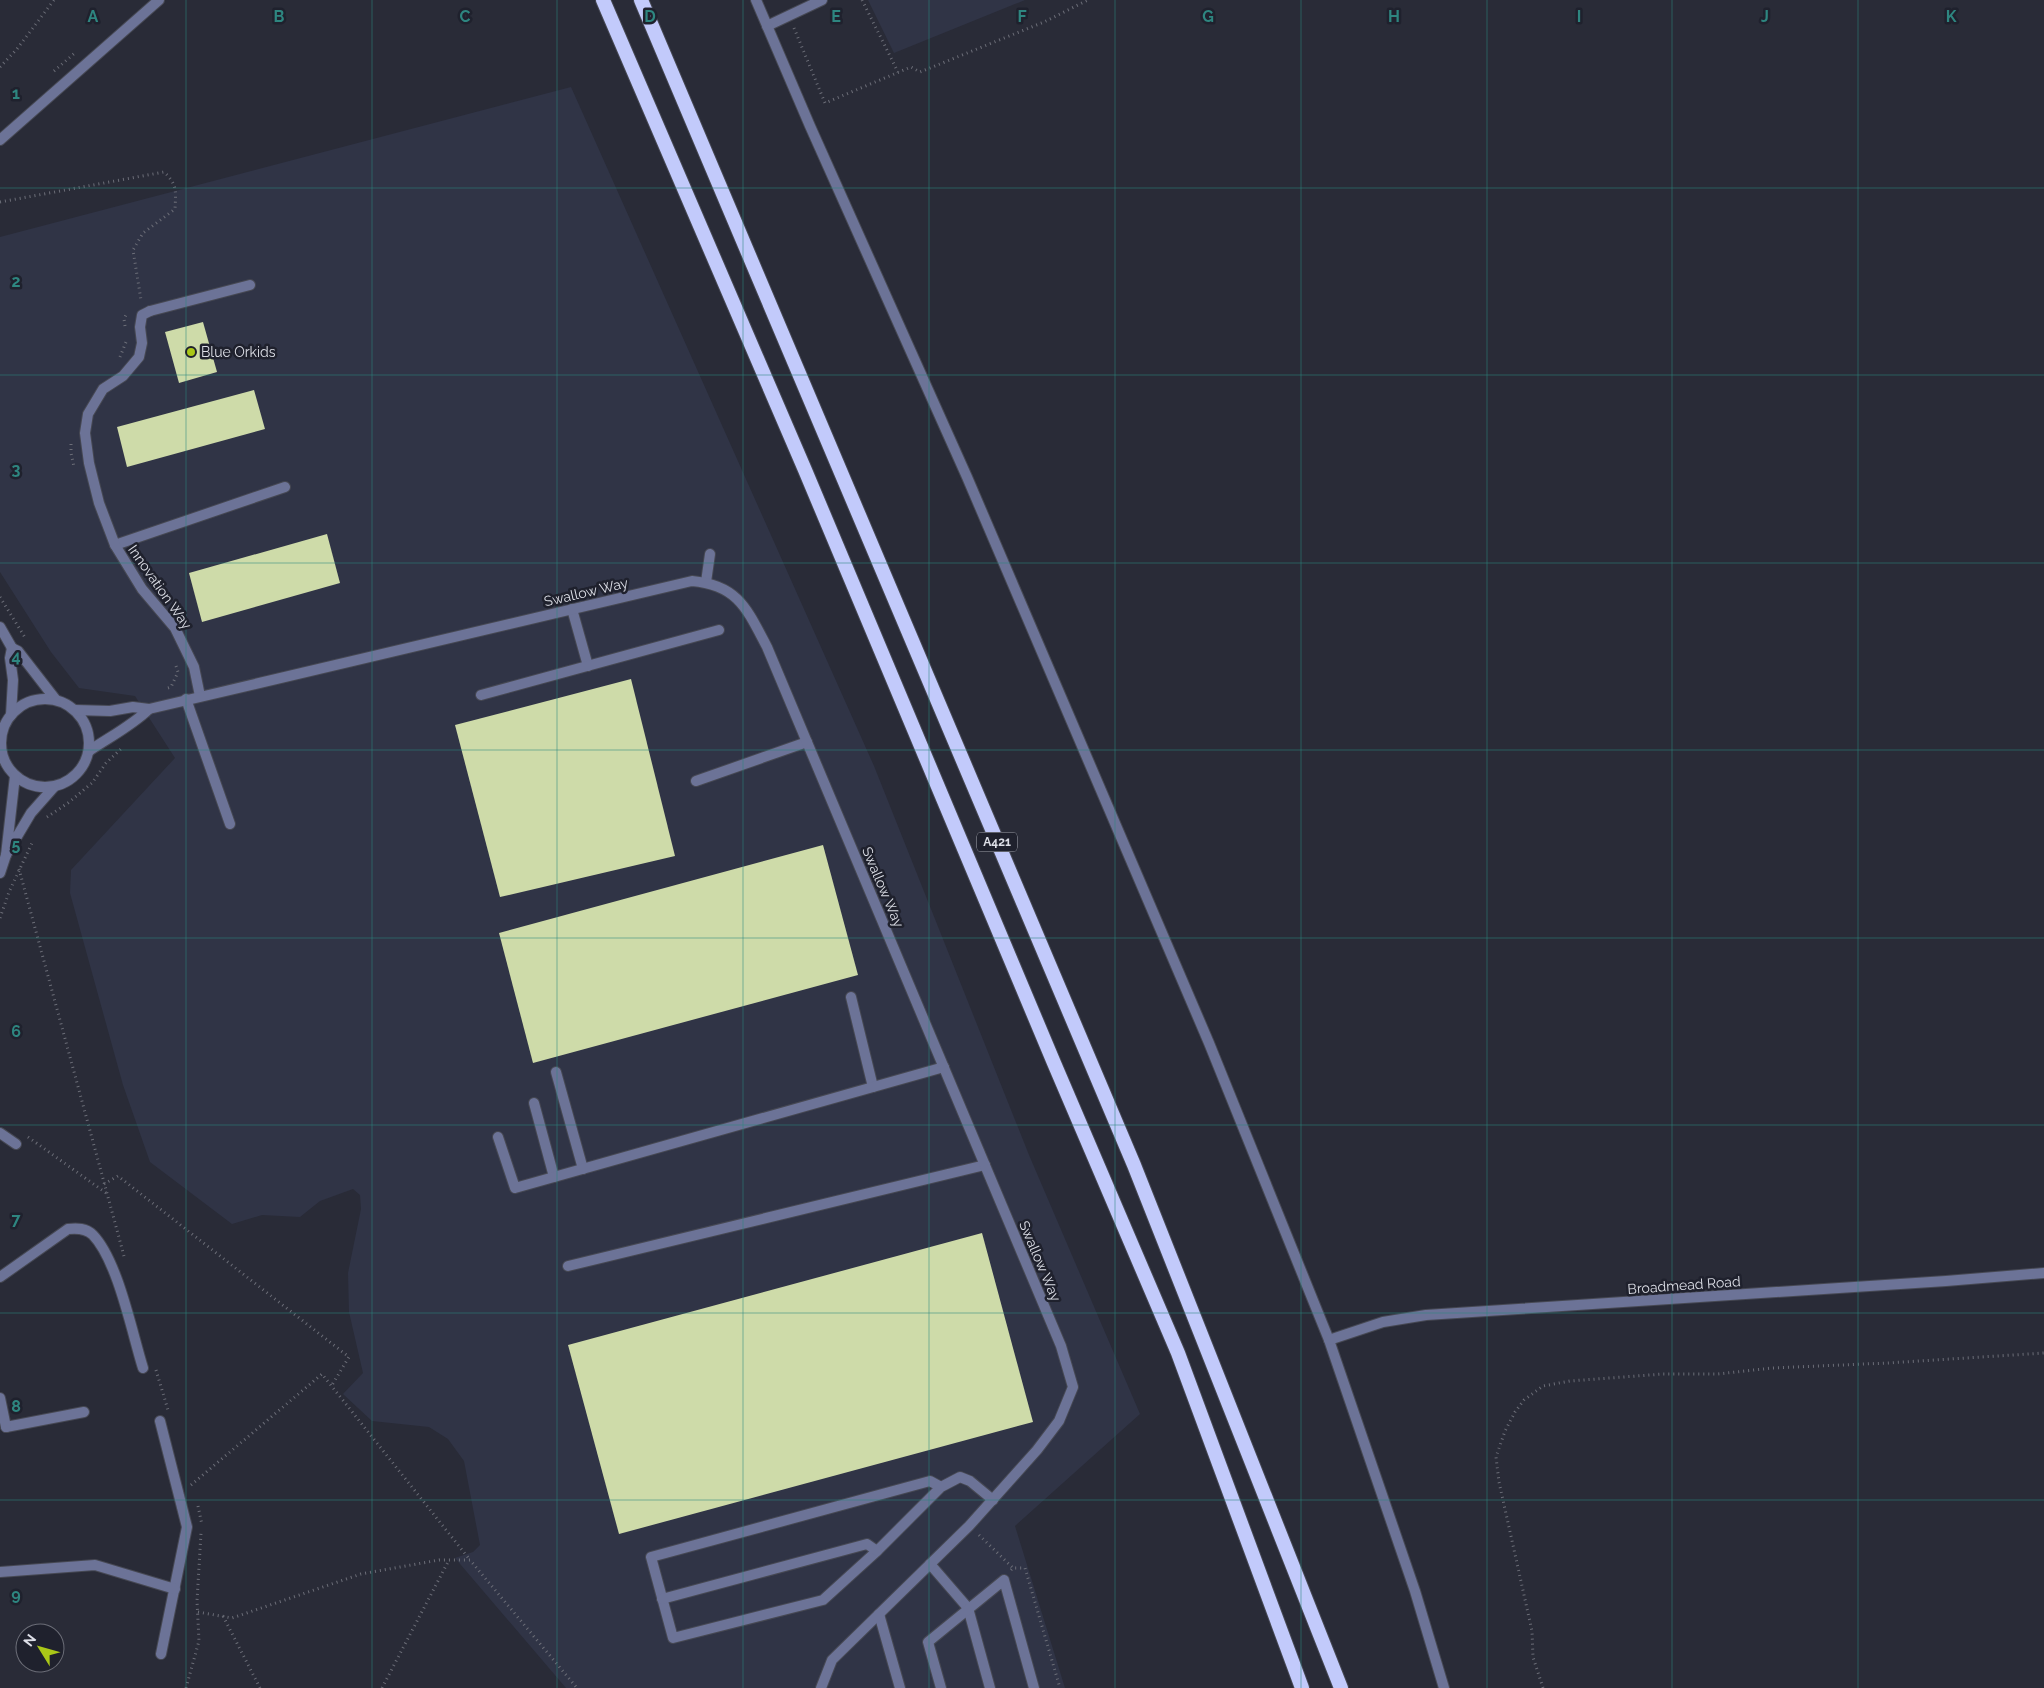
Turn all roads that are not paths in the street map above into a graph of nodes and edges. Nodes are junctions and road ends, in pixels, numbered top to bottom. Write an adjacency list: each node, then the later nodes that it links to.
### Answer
1 (159, 0): 7 (street)
2 (603, 0): 68 (highway, A421)
3 (641, 0): 69 (highway, A421)
4 (756, 0): 6 (street)
5 (822, 0): 6 (street)
6 (767, 26): 48 (street)
7 (0, 140)
8 (250, 284): 10 (street, Innovation Way)
9 (285, 487): 10 (street)
10 (115, 545): 18 (street, Innovation Way)
11 (710, 554): 12 (street)
12 (706, 582): 13 (street, Swallow Way); 25 (street, Swallow Way)
13 (572, 609): 17 (street); 18 (street, Swallow Way)
14 (0, 627): 16 (street)
15 (719, 630): 17 (street)
16 (12, 648): 20 (street); 24 (street)
17 (588, 666): 19 (street)
18 (200, 696): 21 (street, Swallow Way)
19 (481, 696)
20 (56, 700): 23 (street); 24 (street)
21 (186, 700): 22 (street, Swallow Way); 31 (street)
22 (149, 709): 23 (street, Swallow Way); 27 (street, Swallow Way)
23 (75, 710): 27 (street)
24 (11, 715): 26 (street)
25 (807, 742): 29 (street); 35 (street, Swallow Way)
26 (1, 750): 28 (street)
27 (89, 751): 30 (street)
28 (15, 776): 30 (street); 32 (street)
29 (696, 781)
30 (54, 787): 32 (street)
31 (230, 824)
32 (6, 855): 33 (street)
33 (0, 873)
34 (851, 997): 37 (street)
35 (944, 1067): 37 (street); 42 (street, Swallow Way)
36 (556, 1072): 43 (street)
37 (873, 1087): 43 (street)
38 (534, 1103): 44 (street)
39 (0, 1133): 41 (street)
40 (498, 1137): 44 (street)
41 (16, 1144)
42 (985, 1165): 45 (street); 54 (street, Swallow Way)
43 (583, 1169): 44 (street)
44 (554, 1177)
45 (568, 1266)
46 (2044, 1273): 48 (street, Broadmead Road)
47 (0, 1277): 49 (street)
48 (1329, 1340): 70 (street)
49 (143, 1368)
50 (0, 1402): 51 (street)
51 (84, 1412)
52 (160, 1421): 58 (street)
53 (941, 1487): 54 (street); 55 (street); 59 (street)
54 (993, 1500): 56 (street, Swallow Way)
55 (877, 1551): 59 (street); 59 (street)
56 (930, 1564): 60 (street); 61 (street, Swallow Way)
57 (0, 1572): 58 (street)
58 (175, 1589): 62 (street)
59 (662, 1599)
60 (968, 1608): 65 (street); 66 (street); 67 (street)
61 (879, 1614): 63 (street, Swallow Way); 64 (street)
62 (161, 1654)
63 (821, 1688)
64 (900, 1688)
65 (941, 1688)
66 (990, 1688)
67 (1034, 1688)
68 (1302, 1688)
69 (1341, 1688)
70 (1444, 1688)

